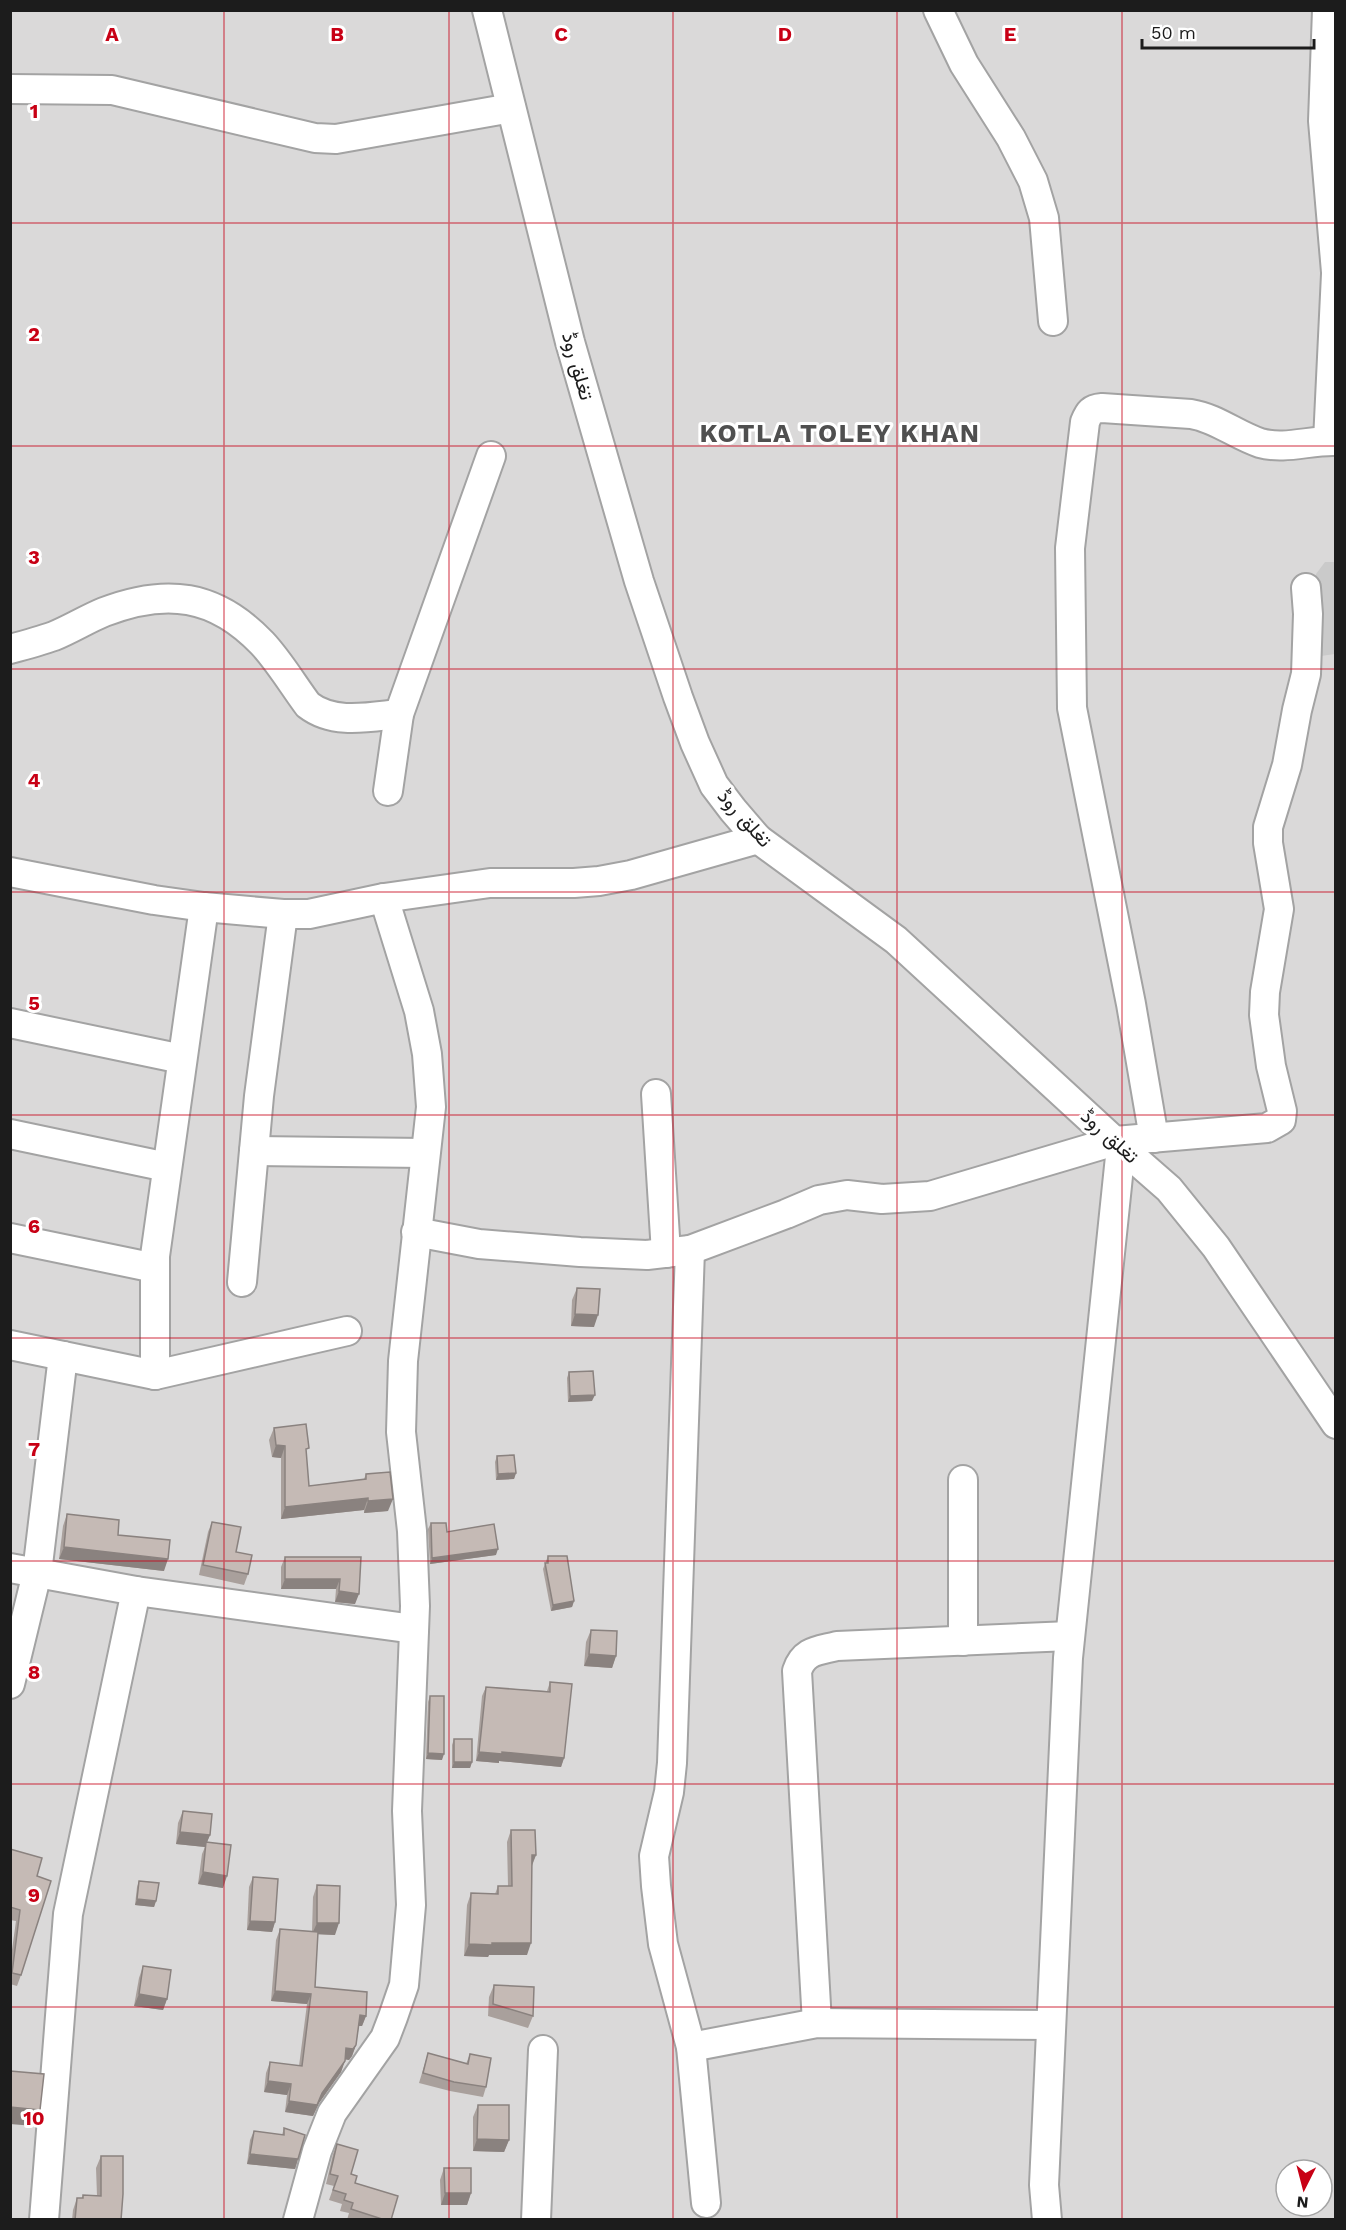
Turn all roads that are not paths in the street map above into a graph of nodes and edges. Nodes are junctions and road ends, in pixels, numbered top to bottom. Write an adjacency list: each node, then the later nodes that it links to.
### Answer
1 (487, 10): 5 (street, تغلق روڈ)
2 (938, 10): 7 (street)
3 (1327, 10): 6 (street)
4 (10, 89): 5 (street)
5 (512, 108): 14 (street, تغلق روڈ)
6 (1335, 273): 8 (street)
7 (1053, 321)
8 (1332, 441): 23 (street)
9 (491, 456): 12 (street)
10 (1306, 588): 23 (street)
11 (10, 649): 12 (street)
12 (399, 714): 13 (street)
13 (388, 791)
14 (758, 839): 16 (street); 24 (street, تغلق روڈ)
15 (10, 872): 17 (street)
16 (384, 898): 18 (street); 26 (street)
17 (204, 907): 18 (street); 20 (street)
18 (283, 914): 25 (street)
19 (10, 1023): 20 (street)
20 (182, 1059): 27 (street)
21 (656, 1094): 30 (street)
22 (10, 1134): 27 (street)
23 (1154, 1138): 24 (street)
24 (1118, 1144): 30 (street); 37 (street, تغلق روڈ); 42 (street)
25 (254, 1151): 26 (street); 32 (street)
26 (425, 1153): 28 (street)
27 (167, 1167): 31 (street)
28 (416, 1232): 30 (street); 41 (street)
29 (10, 1238): 31 (street)
30 (678, 1251): 47 (street)
31 (155, 1268): 36 (street)
32 (242, 1282)
33 (347, 1331): 36 (street)
34 (10, 1345): 35 (street)
35 (63, 1356): 36 (street); 39 (street)
36 (155, 1375)
37 (1335, 1424)
38 (963, 1480): 43 (street)
39 (23, 1571): 40 (street); 44 (street)
40 (136, 1591): 41 (street); 50 (street)
41 (414, 1629): 51 (street)
42 (1070, 1636): 43 (street); 46 (street)
43 (963, 1641): 45 (street)
44 (10, 1684)
45 (817, 2023): 46 (street); 47 (street)
46 (1051, 2025): 53 (street)
47 (691, 2047): 49 (street)
48 (543, 2050): 52 (street)
49 (706, 2203)
50 (44, 2220)
51 (298, 2220)
52 (536, 2220)
53 (1047, 2220)

